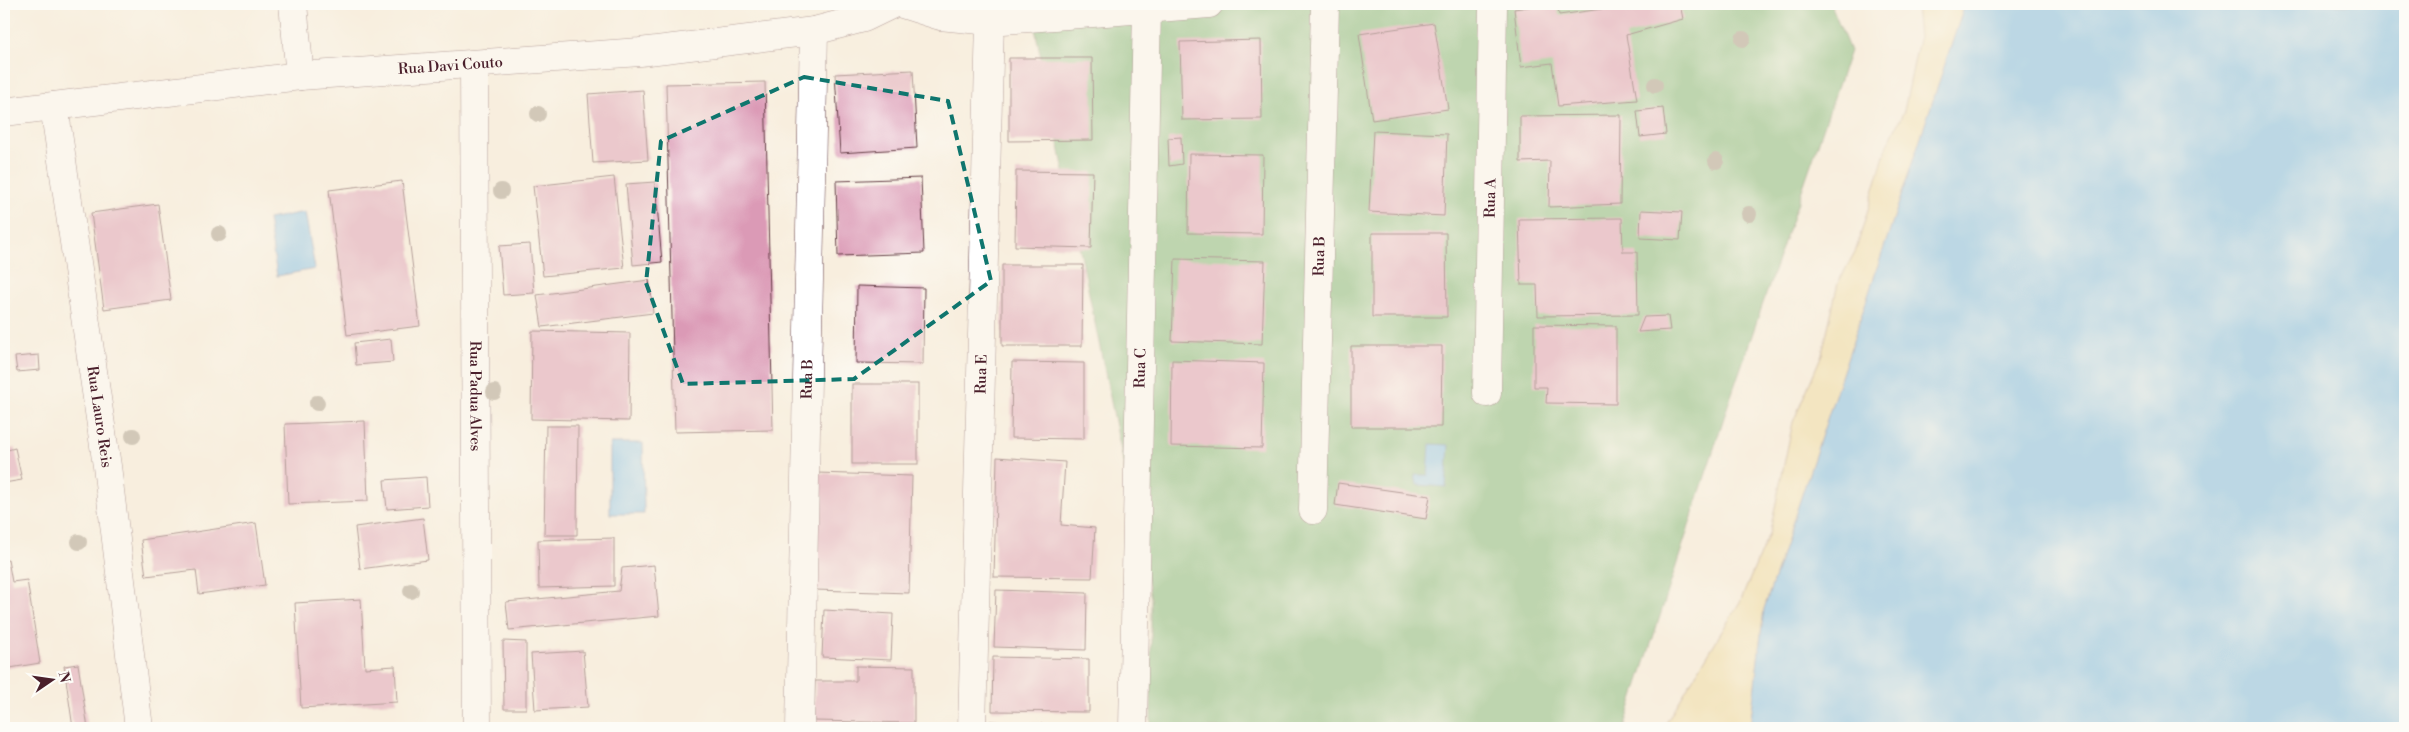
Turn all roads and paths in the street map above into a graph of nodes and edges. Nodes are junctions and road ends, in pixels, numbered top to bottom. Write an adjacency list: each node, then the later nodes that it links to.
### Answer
1 (293, 4): 11 (street)
2 (893, 4): 9 (street, Rua Davi Couto)
3 (902, 4): 8 (street)
4 (1210, 4): 7 (street)
5 (1325, 4): 15 (street, Rua B)
6 (1493, 4): 14 (street, Rua A)
7 (1147, 8): 8 (street); 20 (street, Rua C)
8 (990, 21): 19 (street, Rua E)
9 (814, 31): 10 (street, Rua Davi Couto); 18 (street, Rua B)
10 (474, 64): 11 (street, Rua Davi Couto); 17 (street, Rua Padua Alves)
11 (300, 76): 12 (street, Rua Davi Couto)
12 (54, 106): 13 (street, Rua Davi Couto); 16 (street, Rua Lauro Reis)
13 (4, 112)
14 (1487, 393)
15 (1313, 510)
16 (139, 728)
17 (477, 728)
18 (800, 728)
19 (972, 728)
20 (1133, 728)

